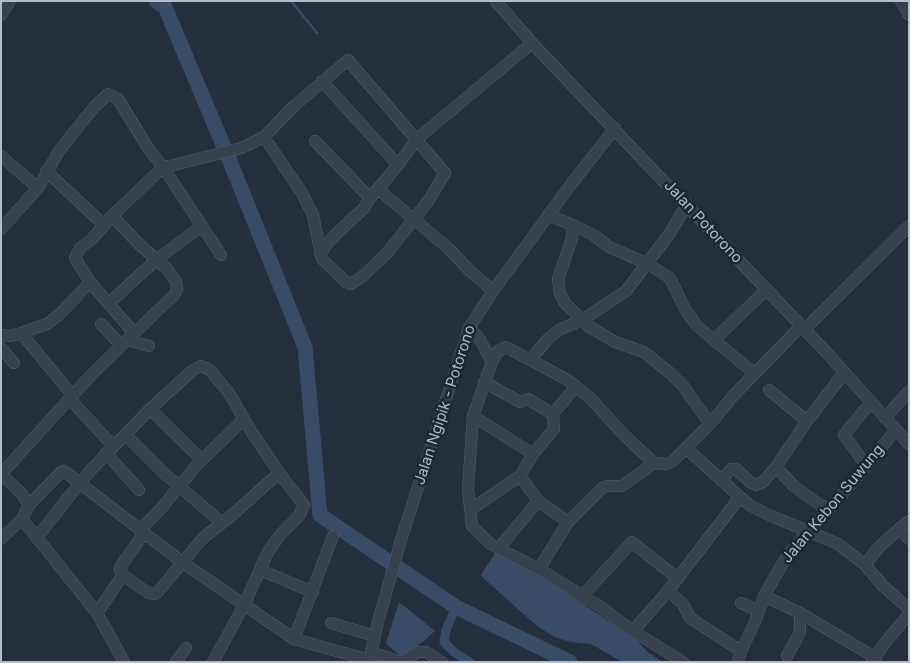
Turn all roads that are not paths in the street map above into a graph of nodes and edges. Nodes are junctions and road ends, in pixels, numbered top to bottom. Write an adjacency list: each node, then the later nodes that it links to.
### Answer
1 (10, 1): 4 (street)
2 (496, 1): 6 (street, Jalan Potorono)
3 (901, 1): 5 (street)
4 (1, 15)
5 (909, 15)
6 (532, 42): 8 (street, Jalan Potorono); 10 (street)
7 (322, 81): 9 (street); 10 (street); 13 (street)
8 (615, 128): 18 (street, Jalan Potorono); 19 (street, Jalan Ngipik - Potorono)
9 (264, 137): 14 (street); 26 (street)
10 (417, 139): 13 (street); 21 (street)
11 (315, 141): 17 (street)
12 (1, 156): 16 (street)
13 (398, 166): 17 (street)
14 (163, 167): 15 (street); 20 (street); 24 (street)
15 (46, 171): 16 (street); 22 (street)
16 (38, 188): 27 (street)
17 (374, 193): 21 (street); 28 (street)
18 (687, 204): 32 (street); 34 (street, Jalan Potorono)
19 (548, 215): 23 (street); 35 (street, Jalan Ngipik - Potorono)
20 (112, 216): 22 (street); 31 (street)
21 (414, 218): 29 (street); 35 (street)
22 (104, 225): 33 (street)
23 (573, 225): 32 (street); 37 (street)
24 (202, 226): 30 (street); 31 (street)
25 (909, 226): 40 (street)
26 (316, 228): 28 (street); 29 (street)
27 (1, 229)
28 (333, 237): 29 (street)
29 (320, 253)
30 (221, 256)
31 (156, 260): 36 (street); 43 (street)
32 (648, 264): 37 (street); 44 (street)
33 (90, 282): 36 (street); 41 (street)
34 (766, 290): 40 (street, Jalan Potorono); 44 (street)
35 (493, 291): 39 (street, Jalan Ngipik - Potorono)
36 (109, 303): 43 (street)
37 (582, 320): 47 (street); 64 (street)
38 (101, 324): 43 (street)
39 (469, 328): 48 (street); 116 (street, Jalan Ngipik - Potorono)
40 (803, 328): 50 (street, Jalan Potorono); 51 (street)
41 (21, 333): 42 (street); 56 (street)
42 (1, 335)
43 (127, 339): 45 (street); 56 (street)
44 (714, 340): 51 (street)
45 (149, 346)
46 (1, 348): 49 (street)
47 (530, 360): 48 (street); 53 (street)
48 (492, 362): 52 (street)
49 (14, 363)
50 (844, 373): 57 (street, Jalan Potorono); 63 (street)
51 (755, 374): 64 (street)
52 (484, 382): 59 (street); 60 (street)
53 (576, 386): 59 (street); 72 (street)
54 (769, 390): 63 (street)
55 (909, 391): 61 (street)
56 (71, 398): 69 (street); 83 (street)
57 (871, 402): 61 (street, Jalan Potorono); 73 (street)
58 (150, 409): 62 (street); 66 (street); 71 (street)
59 (554, 414): 70 (street)
60 (473, 416): 70 (street); 85 (street)
61 (885, 418): 65 (street, Jalan Potorono)
62 (244, 419): 71 (street); 75 (street)
63 (807, 421): 74 (street)
64 (710, 424): 68 (street)
65 (896, 430): 67 (street, Jalan Potorono); 73 (street, Jalan Kebon Suwung)
66 (124, 434): 69 (street); 79 (street)
67 (909, 444)
68 (686, 448): 72 (street); 77 (street)
69 (109, 449): 78 (street); 80 (street)
70 (533, 454): 76 (street)
71 (202, 460): 79 (street)
72 (654, 463): 88 (street)
73 (866, 465): 84 (street, Jalan Kebon Suwung)
74 (776, 467): 77 (street); 84 (street)
75 (279, 473): 89 (street); 101 (street)
76 (520, 476): 82 (street); 85 (street)
77 (721, 481): 81 (street)
78 (80, 482): 83 (street); 91 (street); 94 (street)
79 (180, 487): 89 (street); 91 (street)
80 (139, 490)
81 (740, 498): 92 (street); 103 (street)
82 (538, 501): 88 (street); 97 (street)
83 (29, 505): 86 (street)
84 (830, 508): 92 (street, Jalan Kebon Suwung)
85 (470, 510): 97 (street)
86 (22, 519): 94 (street); 95 (street)
87 (909, 521): 90 (street)
88 (568, 522): 100 (street)
89 (222, 523): 98 (street)
90 (899, 529): 96 (street); 99 (street)
91 (142, 531): 98 (street); 102 (street)
92 (808, 531): 99 (street); 107 (street, Jalan Kebon Suwung)
93 (332, 536): 105 (street)
94 (36, 538): 111 (street)
95 (1, 539)
96 (909, 539)
97 (499, 548): 100 (street)
98 (182, 562): 102 (street); 109 (street)
99 (865, 565): 113 (street)
100 (539, 569): 106 (street)
101 (260, 570): 105 (street); 109 (street)
102 (123, 575): 111 (street)
103 (678, 578): 104 (street); 106 (street)
104 (668, 591): 115 (street); 119 (street)
105 (313, 592): 117 (street)
106 (583, 595): 115 (street)
107 (764, 596): 110 (street, Jalan Kebon Suwung); 112 (street)
108 (741, 603): 110 (street)
109 (244, 605): 117 (street); 125 (street)
110 (759, 612): 119 (street, Jalan Kebon Suwung)
111 (96, 613): 123 (street)
112 (800, 613): 120 (street); 122 (street)
113 (908, 616): 122 (street)
114 (331, 623): 116 (street)
115 (633, 631): 128 (street)
116 (375, 636): 121 (street, Jalan Ngipik - Potorono)
117 (294, 639): 121 (street)
118 (186, 648): 124 (street)
119 (740, 656)
120 (787, 656)
121 (370, 658): 126 (street)
122 (874, 660)
123 (124, 662)
124 (176, 662)
125 (213, 662)
126 (401, 662): 127 (street)
127 (442, 662)
128 (683, 662)

